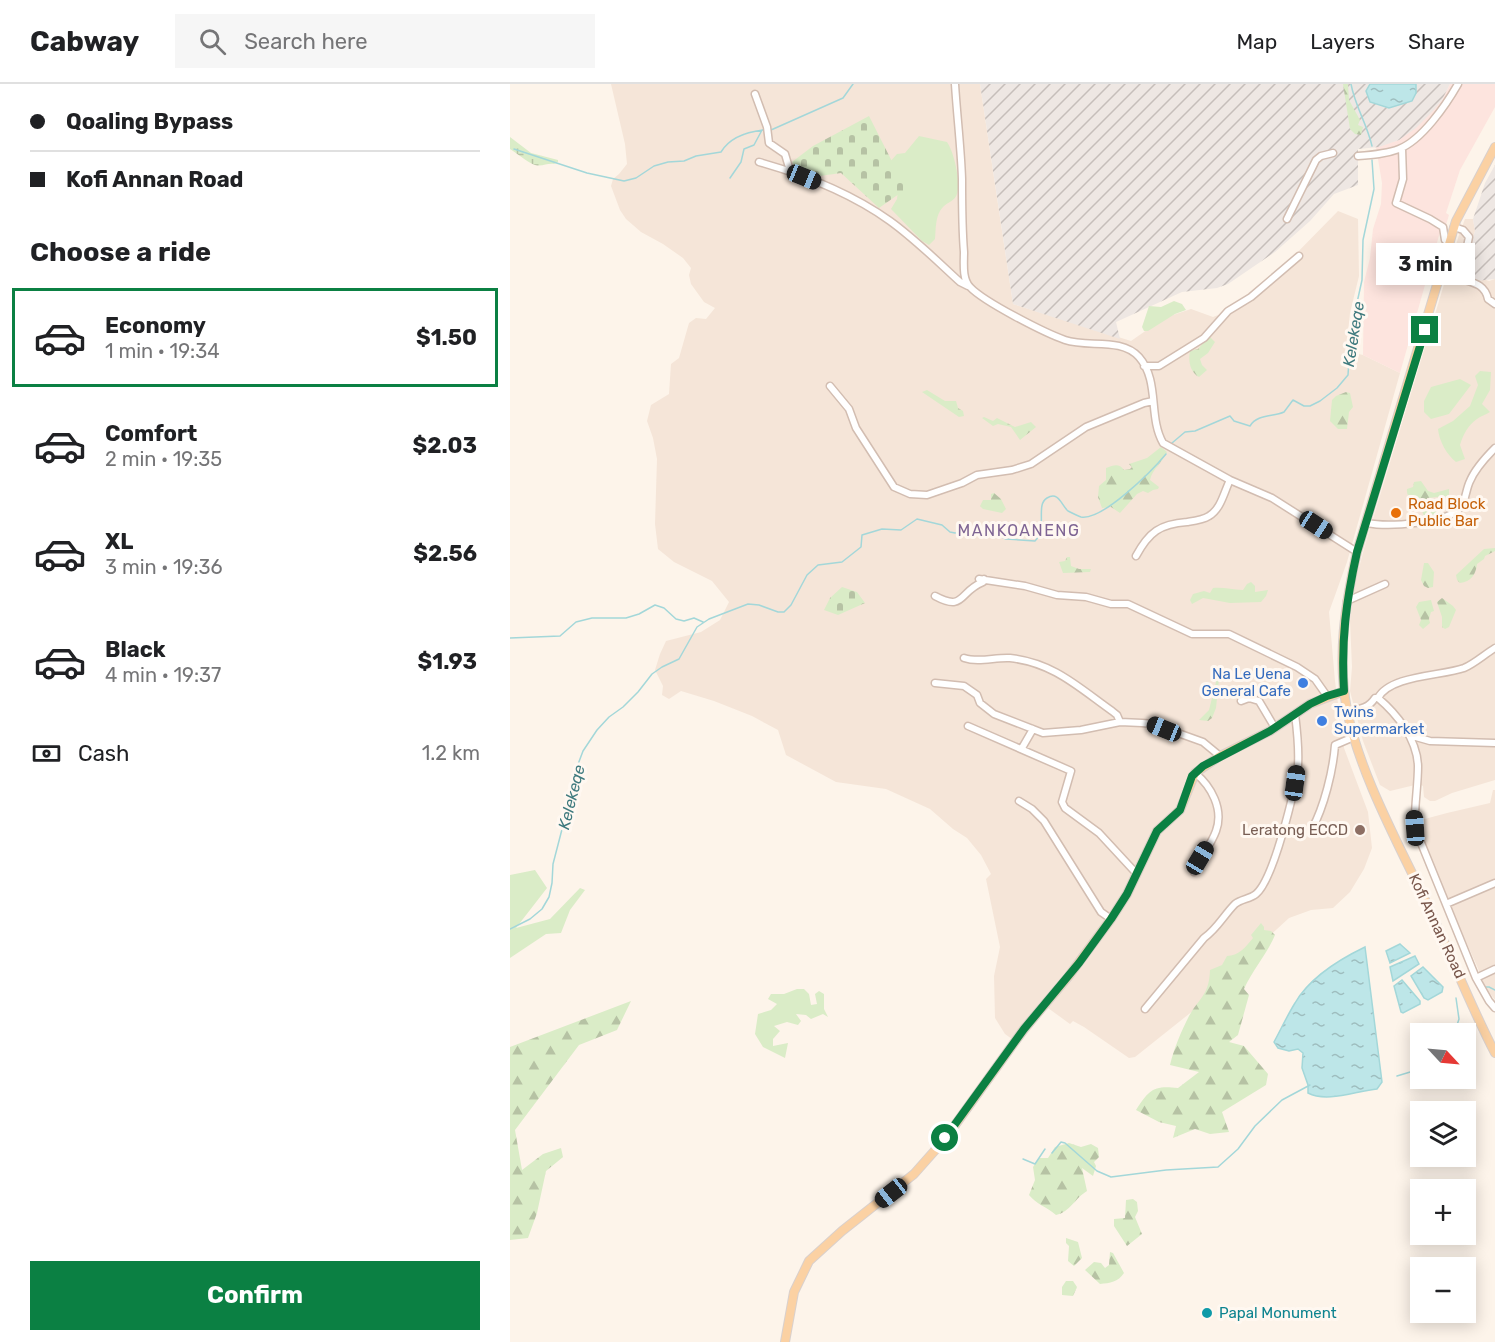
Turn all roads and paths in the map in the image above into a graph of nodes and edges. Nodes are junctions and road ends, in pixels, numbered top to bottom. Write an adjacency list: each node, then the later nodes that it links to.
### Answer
1 (955, 84): 14 (street)
2 (1458, 84): 5 (street)
3 (755, 94): 9 (street)
4 (1495, 147): 11 (main road, Kofi Annan Road)
5 (1402, 148): 7 (street); 12 (street)
6 (1333, 153): 10 (street)
7 (1358, 156)
8 (759, 162): 9 (street)
9 (790, 171): 14 (street)
10 (1287, 219)
11 (1454, 228): 12 (main road, Kofi Annan Road); 15 (street)
12 (1450, 244): 21 (main road, Kofi Annan Road)
13 (1299, 256): 16 (street)
14 (968, 286): 16 (street)
15 (1495, 304)
16 (1144, 366): 18 (street)
17 (830, 386): 18 (street)
18 (1153, 401): 20 (street)
19 (1495, 448): 21 (street)
20 (1230, 480): 22 (street); 23 (street)
21 (1367, 523): 22 (main road, Kofi Annan Road)
22 (1357, 552): 26 (main road, Kofi Annan Road)
23 (1136, 556)
24 (1385, 584): 26 (street)
25 (935, 596): 31 (street)
26 (1347, 602): 30 (main road, Kofi Annan Road)
27 (1495, 648): 32 (street)
28 (964, 658): 36 (street)
29 (935, 683): 39 (street)
30 (1344, 691): 31 (main road); 34 (main road, Kofi Annan Road)
31 (1327, 696): 35 (main road)
32 (1378, 698): 34 (street); 40 (street)
33 (1241, 701): 38 (street)
34 (1347, 711): 57 (main road, Kofi Annan Road)
35 (1295, 714): 38 (main road); 56 (street)
36 (1120, 722): 39 (street); 44 (street)
37 (968, 726): 43 (street)
38 (1275, 728): 44 (main road)
39 (1033, 729): 43 (street)
40 (1409, 735): 42 (street); 51 (street)
41 (1349, 739): 47 (street)
42 (1495, 743)
43 (1022, 748): 49 (street)
44 (1220, 756): 45 (main road)
45 (1195, 773): 48 (street); 49 (main road)
46 (1019, 801): 52 (street)
47 (1312, 829)
48 (1194, 872)
49 (1136, 873): 52 (main road)
50 (1495, 883): 51 (street)
51 (1446, 904): 54 (street)
52 (1111, 919): 58 (main road)
53 (1495, 969): 54 (street)
54 (1476, 978): 55 (street)
55 (1495, 1008)
56 (1145, 1009)
57 (1495, 1053)
58 (785, 1342)

